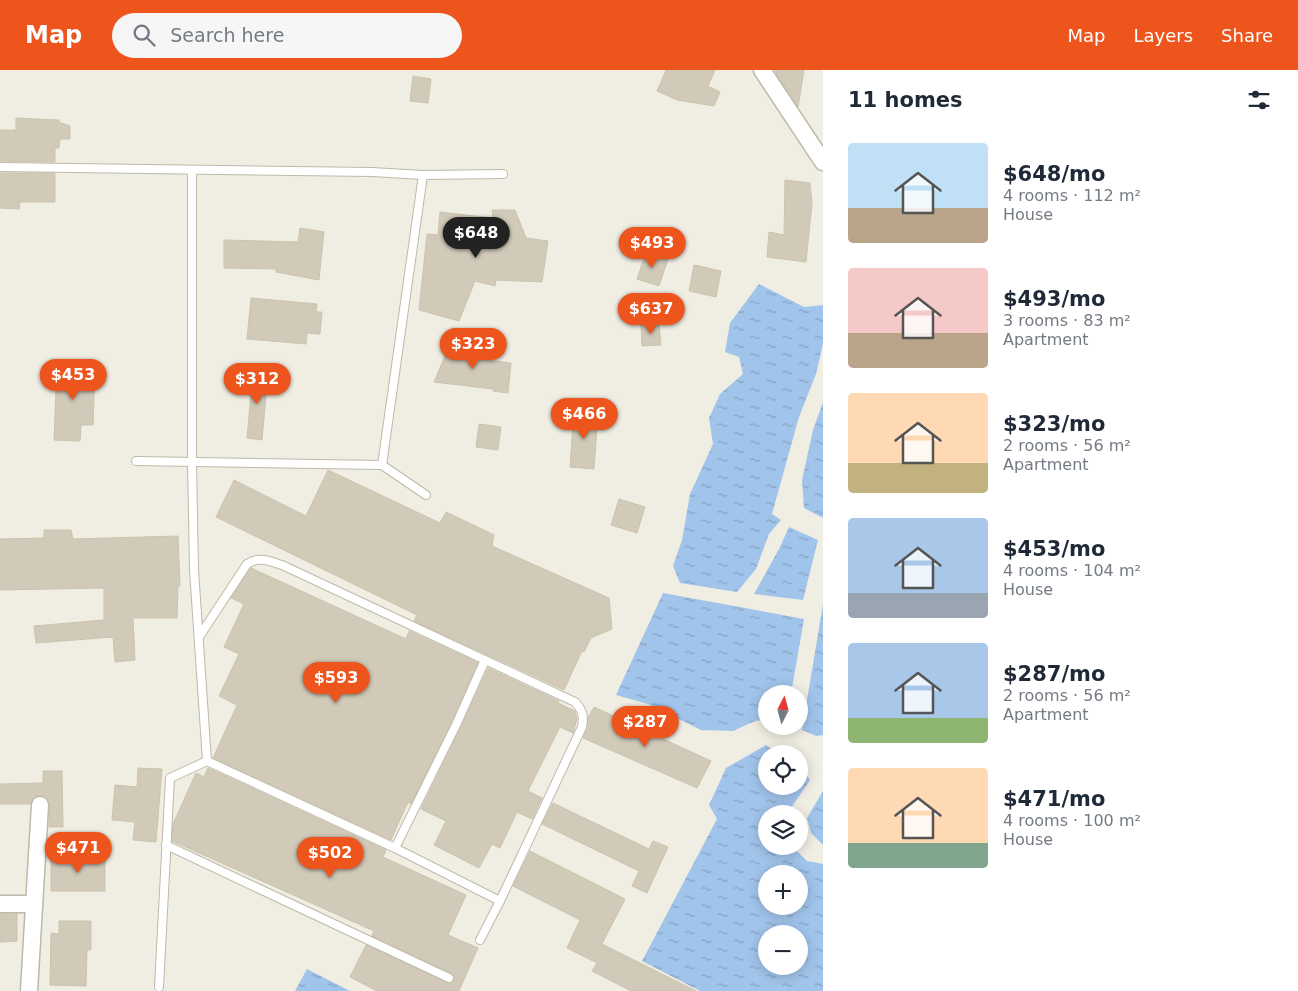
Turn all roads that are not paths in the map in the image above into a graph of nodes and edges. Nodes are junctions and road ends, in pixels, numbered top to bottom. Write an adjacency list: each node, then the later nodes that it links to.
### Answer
1 (762, 70): 2 (street)
2 (823, 162)
3 (0, 167): 4 (lane)
4 (192, 171): 6 (lane); 8 (lane)
5 (503, 174): 6 (lane)
6 (423, 175): 9 (lane)
7 (136, 461): 8 (lane)
8 (192, 462): 9 (lane); 11 (lane)
9 (382, 464): 10 (lane)
10 (426, 495)
11 (199, 636): 12 (lane); 13 (lane)
12 (485, 660): 16 (lane); 17 (lane)
13 (207, 761): 15 (lane); 16 (lane)
14 (40, 804): 19 (street)
15 (166, 845): 21 (lane); 22 (lane)
16 (396, 848): 17 (lane)
17 (500, 900): 20 (lane)
18 (0, 904): 19 (street)
19 (34, 904): 23 (street)
20 (480, 940)
21 (449, 978)
22 (160, 987)
23 (29, 991)

